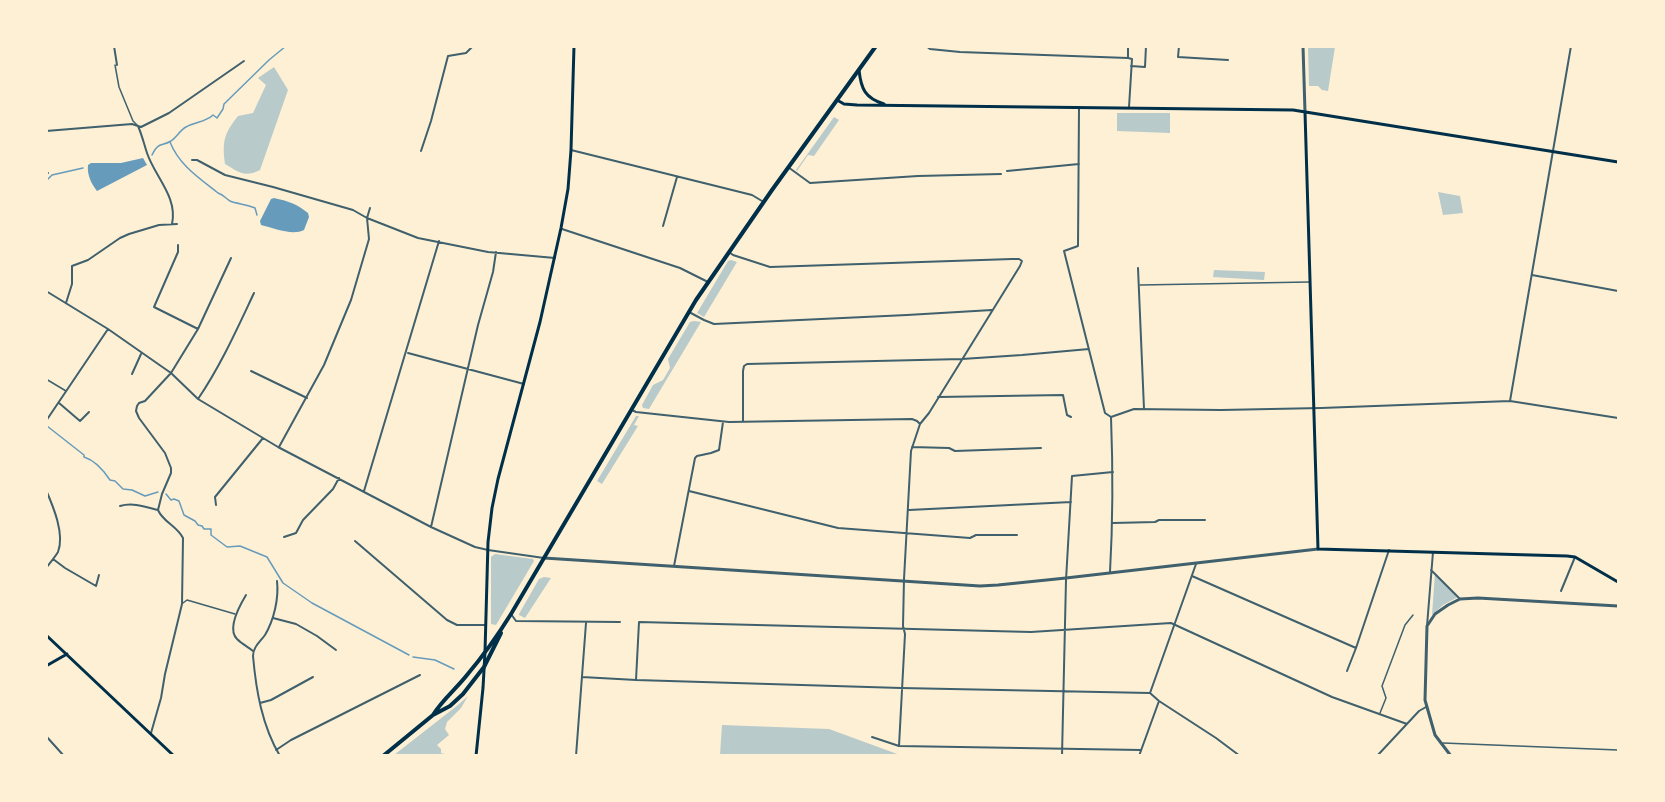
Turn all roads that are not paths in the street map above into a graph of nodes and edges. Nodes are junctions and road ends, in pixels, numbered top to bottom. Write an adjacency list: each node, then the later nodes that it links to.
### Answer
1 (114, 46): 16 (street)
2 (473, 46): 28 (street)
3 (574, 46): 26 (main road)
4 (876, 46): 18 (main road)
5 (926, 46): 12 (street)
6 (960, 46): 12 (street)
7 (1128, 46): 13 (street)
8 (1146, 46): 17 (street)
9 (1179, 46): 14 (street)
10 (1303, 46): 23 (street)
11 (1571, 46): 27 (street)
12 (960, 52): 13 (street)
13 (1128, 58): 17 (street)
14 (1228, 60)
15 (244, 61): 24 (street)
16 (116, 65): 24 (street)
17 (1131, 66): 22 (street)
18 (859, 70): 19 (main road); 20 (main road)
19 (837, 100): 20 (main road); 32 (main road)
20 (888, 105): 21 (main road)
21 (1079, 107): 22 (main road); 31 (street)
22 (1129, 107): 23 (main road)
23 (1305, 112): 27 (main road); 52 (main road)
24 (138, 126): 25 (street); 39 (street)
25 (46, 131)
26 (571, 150): 35 (street); 42 (main road)
27 (1553, 150): 30 (main road); 50 (street)
28 (421, 151)
29 (192, 160): 38 (street)
30 (1618, 162)
31 (1079, 164): 33 (street); 62 (street)
32 (788, 167): 34 (street); 36 (main road)
33 (1007, 171)
34 (1001, 174)
35 (677, 177): 36 (street); 41 (street)
36 (764, 201): 46 (main road)
37 (370, 208): 38 (street)
38 (367, 218): 43 (street); 74 (street)
39 (172, 224): 40 (street); 57 (street)
40 (177, 224)
41 (663, 226)
42 (561, 228): 48 (main road); 51 (street)
43 (439, 242): 45 (street); 63 (street)
44 (178, 245): 61 (street)
45 (496, 252): 48 (street); 66 (street)
46 (728, 252): 51 (main road); 58 (street)
47 (231, 258): 61 (street)
48 (555, 258): 71 (main road)
49 (1138, 268): 53 (street)
50 (1532, 275): 54 (street); 76 (street)
51 (708, 282): 59 (main road)
52 (1309, 282): 53 (street); 78 (main road)
53 (1139, 285): 79 (street)
54 (1618, 291)
55 (254, 293): 75 (street)
56 (48, 294): 57 (street)
57 (66, 303): 60 (street)
58 (992, 310): 59 (street); 65 (street)
59 (689, 312): 80 (main road)
60 (108, 329): 64 (street); 72 (street)
61 (198, 329): 68 (street)
62 (1089, 349): 65 (street); 83 (street)
63 (407, 353): 66 (street); 96 (street)
64 (141, 354): 68 (street); 69 (street)
65 (962, 359): 73 (street); 87 (street)
66 (468, 369): 71 (street); 105 (street)
67 (251, 371): 74 (street)
68 (171, 373): 75 (street); 101 (street)
69 (132, 374)
70 (46, 379): 72 (street)
71 (524, 384): 111 (main road)
72 (66, 392): 77 (street)
73 (938, 397): 82 (street); 88 (street)
74 (307, 398): 90 (street)
75 (198, 399): 89 (street)
76 (1510, 401): 78 (street); 84 (street)
77 (59, 403): 81 (street); 85 (street)
78 (1313, 408): 79 (street); 110 (main road)
79 (1144, 409): 83 (street)
80 (631, 410): 86 (street); 115 (main road)
81 (89, 412)
82 (1071, 417)
83 (1111, 417): 93 (street)
84 (1618, 418)
85 (46, 421)
86 (723, 422): 87 (street); 97 (street)
87 (743, 422): 88 (street)
88 (920, 424): 91 (street)
89 (263, 438): 90 (street); 99 (street)
90 (279, 447): 94 (street)
91 (912, 447): 92 (street); 102 (street)
92 (1041, 448)
93 (1113, 472): 98 (street); 104 (street)
94 (339, 478): 96 (street); 108 (street)
95 (46, 490): 116 (street)
96 (364, 491): 105 (street)
97 (689, 491): 106 (street); 118 (street)
98 (1071, 502): 102 (street); 124 (street)
99 (216, 505)
100 (120, 506): 101 (street)
101 (158, 510): 131 (street)
102 (908, 511): 106 (street)
103 (1205, 520): 104 (street)
104 (1113, 524): 121 (street)
105 (431, 527): 111 (street)
106 (907, 533): 107 (street); 125 (street)
107 (1017, 535)
108 (284, 537)
109 (355, 541): 141 (street)
110 (1318, 549): 112 (main road); 117 (street)
111 (488, 550): 115 (street); 141 (main road)
112 (1389, 550): 113 (main road); 146 (street)
113 (1433, 552): 114 (main road); 120 (street)
114 (1575, 557): 127 (main road); 128 (street)
115 (544, 558): 118 (street); 134 (main road)
116 (53, 559): 119 (street); 122 (street)
117 (1196, 564): 121 (street); 123 (street)
118 (674, 566): 125 (street)
119 (46, 568)
120 (1431, 570): 130 (street); 142 (street)
121 (1110, 573): 124 (street)
122 (99, 575)
123 (1192, 576): 140 (street); 146 (street)
124 (1066, 578): 125 (street); 144 (street)
125 (904, 581): 143 (street)
126 (277, 582): 136 (street)
127 (1618, 582)
128 (1562, 591)
129 (246, 595): 133 (street)
130 (1460, 599): 132 (street); 142 (street)
131 (182, 604): 133 (street); 167 (street)
132 (1618, 606)
133 (236, 614): 148 (street)
134 (511, 614): 138 (street); 139 (main road)
135 (1413, 615): 164 (street)
136 (273, 618): 147 (street); 148 (street)
137 (620, 622): 138 (street)
138 (586, 623): 156 (street)
139 (504, 624): 149 (main road); 152 (main road)
140 (1174, 624): 144 (street); 160 (street); 164 (street)
141 (486, 625): 149 (main road)
142 (1427, 626): 163 (street)
143 (904, 629): 144 (street); 157 (street); 158 (street)
144 (1065, 631): 159 (street)
145 (46, 635): 150 (main road)
146 (1356, 648): 153 (street)
147 (336, 650)
148 (253, 651): 162 (street)
149 (485, 652): 152 (main road); 165 (main road)
150 (67, 654): 151 (main road); 167 (main road)
151 (46, 666)
152 (484, 667): 165 (main road); 180 (main road)
153 (1347, 671)
154 (420, 675): 173 (street)
155 (313, 677): 162 (street)
156 (582, 677): 157 (street); 181 (street)
157 (636, 680): 158 (street)
158 (901, 688): 159 (street); 171 (street)
159 (1063, 692): 160 (street); 172 (street)
160 (1150, 693): 161 (street)
161 (1159, 701): 174 (street); 184 (street)
162 (260, 703): 173 (street)
163 (1427, 706): 166 (street); 170 (street)
164 (1380, 714): 166 (street)
165 (433, 715): 179 (main road)
166 (1407, 724): 185 (street)
167 (151, 733): 177 (main road)
168 (46, 736): 176 (street)
169 (872, 737): 171 (street)
170 (1441, 743): 175 (street); 186 (street)
171 (898, 746): 172 (street)
172 (1062, 749): 174 (street); 182 (street)
173 (276, 750): 178 (street)
174 (1141, 750): 183 (street)
175 (1618, 750)
176 (64, 756)
177 (174, 756)
178 (280, 756)
179 (383, 756)
180 (476, 756)
181 (576, 756)
182 (1062, 756)
183 (1139, 756)
184 (1240, 756)
185 (1377, 756)
186 (1450, 756)

